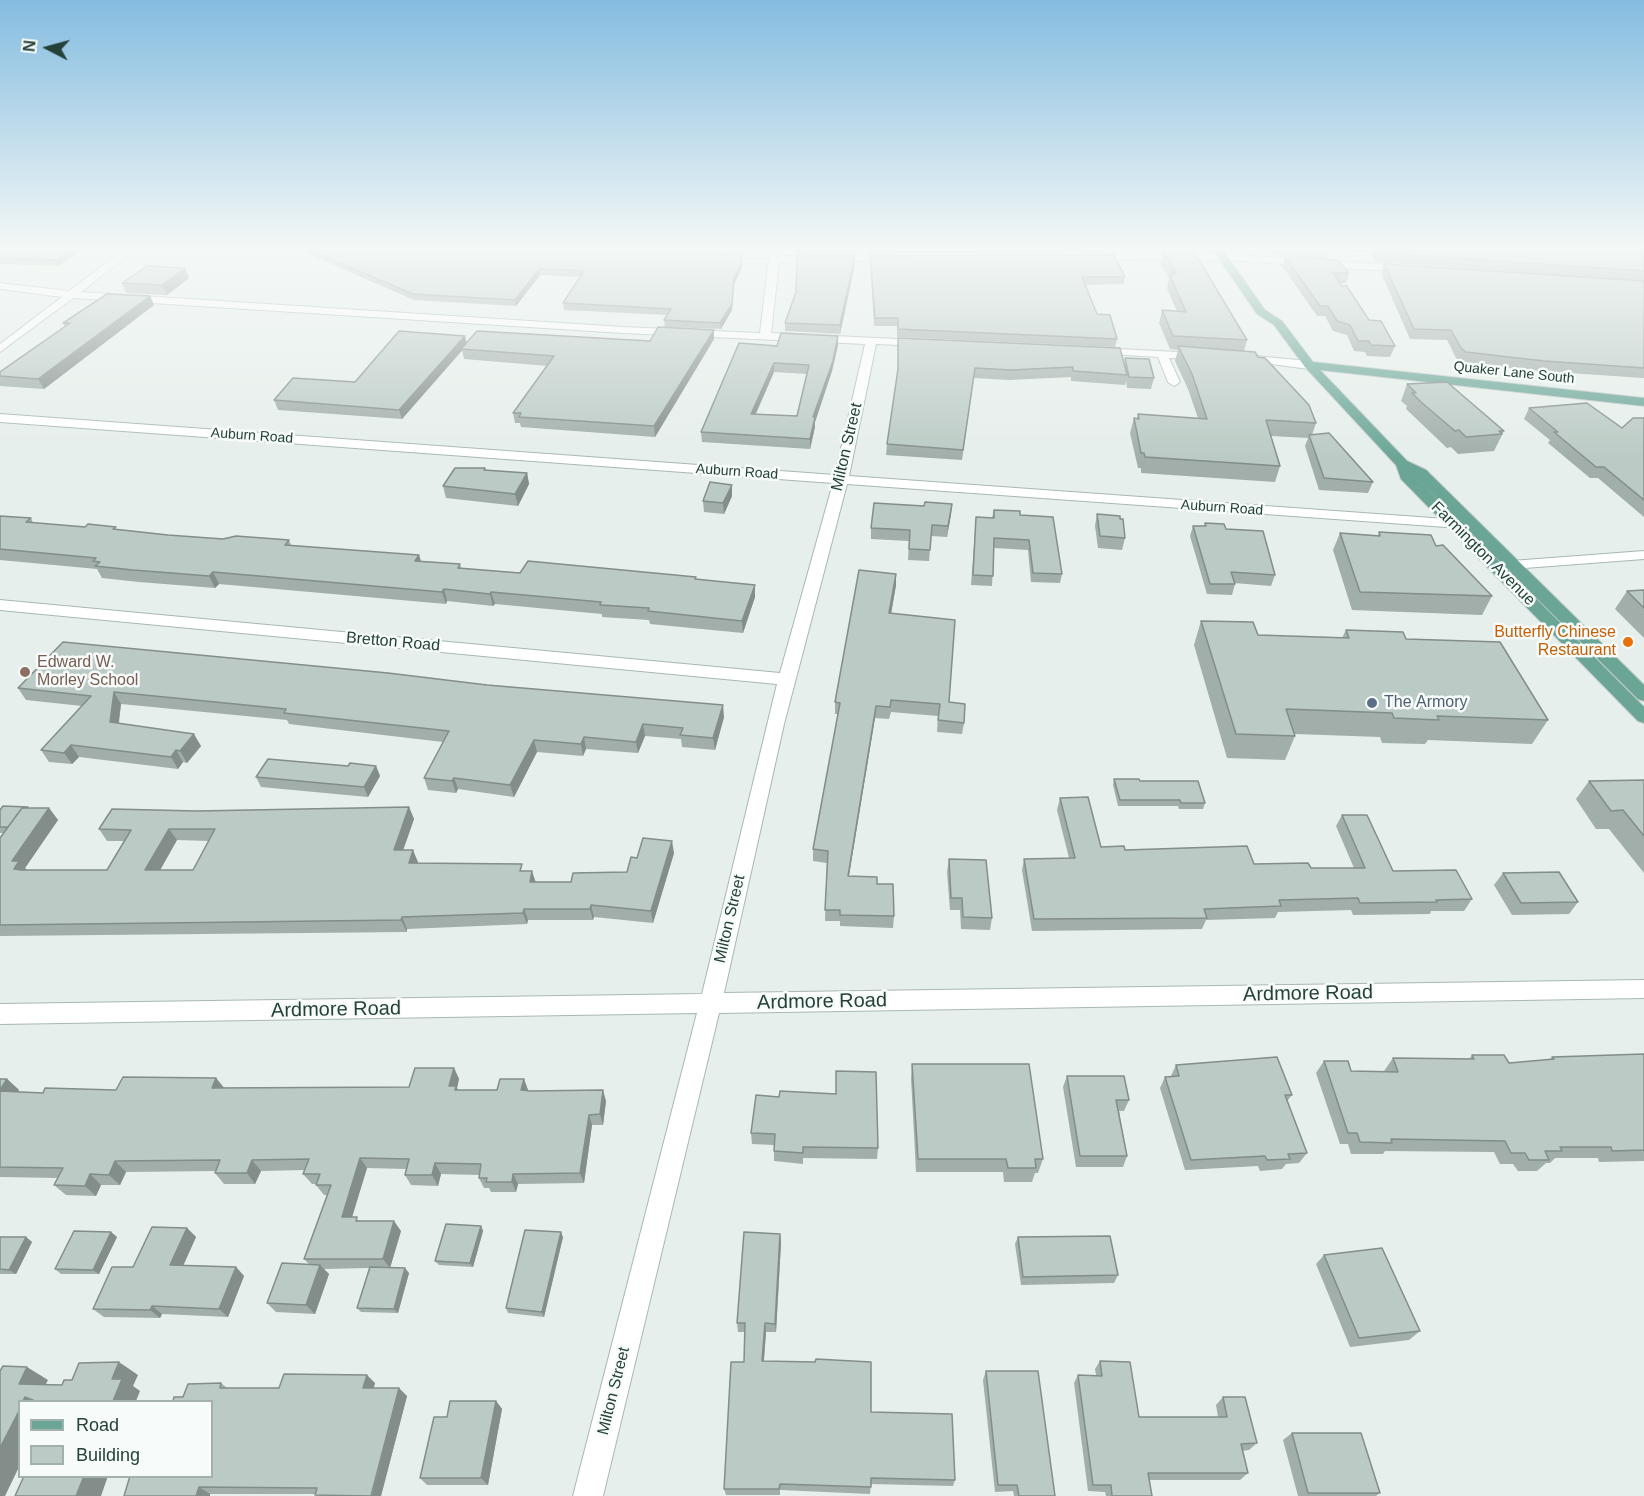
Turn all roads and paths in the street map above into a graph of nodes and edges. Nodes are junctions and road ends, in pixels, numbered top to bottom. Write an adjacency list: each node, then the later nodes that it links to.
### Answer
1 (39, 320): 10 (street)
2 (463, 320): 7 (street)
3 (767, 320): 7 (street)
4 (1273, 320): 6 (main road, Farmington Avenue)
5 (1277, 320): 6 (main road, Farmington Avenue)
6 (1278, 323): 15 (main road, Farmington Avenue)
7 (765, 337): 8 (street)
8 (871, 341): 9 (street); 20 (street, Milton Street)
9 (927, 344)
10 (0, 349)
11 (1085, 351): 12 (street)
12 (1162, 354): 13 (street); 16 (street)
13 (1215, 357)
14 (1237, 358): 15 (street)
15 (1308, 365): 17 (main road, Quaker Lane South); 19 (main road, Farmington Avenue)
16 (1174, 382)
17 (1644, 402)
18 (0, 418): 20 (street, Auburn Road)
19 (1402, 464): 21 (main road, Farmington Avenue); 22 (main road, Farmington Avenue)
20 (841, 480): 21 (street, Auburn Road); 27 (street, Milton Street)
21 (1454, 525): 22 (street, Auburn Road); 24 (main road, Farmington Avenue)
22 (1474, 525): 25 (main road, Farmington Avenue)
23 (1644, 555): 25 (street)
24 (1497, 566): 25 (street); 29 (main road, Farmington Avenue)
25 (1514, 566): 28 (main road, Farmington Avenue)
26 (0, 605): 27 (street, Bretton Road)
27 (786, 679): 31 (street, Milton Street)
28 (1644, 695)
29 (1644, 717)
30 (1644, 989): 31 (street, Ardmore Road)
31 (710, 1005): 32 (street, Ardmore Road); 33 (street, Milton Street)
32 (0, 1014)
33 (588, 1496)

